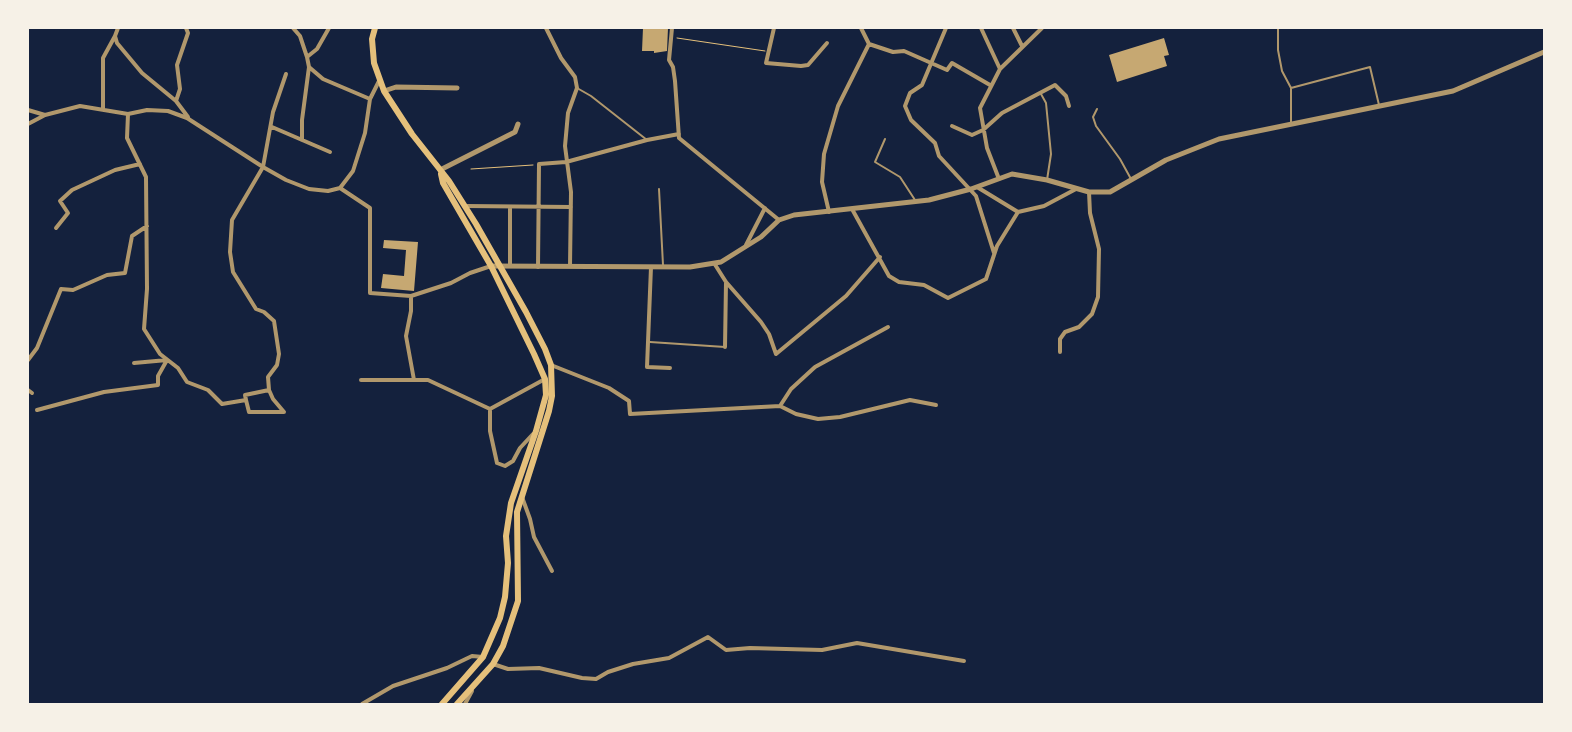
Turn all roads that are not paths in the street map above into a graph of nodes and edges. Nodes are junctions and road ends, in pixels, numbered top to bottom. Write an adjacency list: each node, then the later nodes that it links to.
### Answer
1 (118, 28): 15 (street)
2 (186, 28): 33 (street)
3 (293, 28): 20 (street)
4 (329, 28): 20 (street)
5 (375, 28): 25 (main road)
6 (546, 28): 28 (street)
7 (672, 28): 48 (street)
8 (774, 28): 16 (street)
9 (861, 28): 17 (street)
10 (946, 28): 21 (street)
11 (981, 28): 23 (street)
12 (1013, 28): 18 (street)
13 (1042, 28): 18 (street)
14 (1278, 28): 29 (lane)
15 (115, 36): 33 (street); 37 (street)
16 (827, 43)
17 (869, 44): 21 (street); 73 (street)
18 (1022, 46): 23 (street)
19 (1544, 52): 34 (street)
20 (307, 57): 22 (street)
21 (932, 62): 26 (street); 64 (street)
22 (309, 67): 32 (street); 50 (street)
23 (1000, 69): 26 (street)
24 (286, 74): 46 (street)
25 (380, 79): 30 (main road); 32 (street)
26 (990, 85): 47 (street)
27 (457, 88): 30 (street)
28 (577, 88): 51 (lane); 53 (street)
29 (1291, 88): 34 (lane); 44 (lane)
30 (384, 91): 56 (main road)
31 (1040, 92): 35 (street); 47 (street); 58 (lane)
32 (370, 99): 61 (street)
33 (176, 101): 41 (street)
34 (1379, 105): 44 (street)
35 (1069, 106)
36 (1097, 108): 59 (lane)
37 (103, 109): 39 (street); 40 (street)
38 (28, 110): 40 (street)
39 (128, 114): 41 (street); 54 (street)
40 (45, 115): 42 (street)
41 (189, 119): 55 (street)
42 (28, 124)
43 (518, 124): 56 (street)
44 (1291, 124): 59 (street)
45 (952, 126): 47 (street)
46 (272, 127): 50 (street); 55 (street)
47 (982, 130): 57 (street)
48 (679, 134): 51 (street); 71 (street)
49 (885, 138): 66 (lane)
50 (302, 140): 52 (street)
51 (648, 140): 53 (street)
52 (330, 152)
53 (566, 162): 68 (street); 70 (street)
54 (140, 164): 76 (street); 77 (street)
55 (263, 167): 61 (street); 106 (street)
56 (440, 170): 67 (main road); 84 (main road)
57 (999, 179): 58 (street); 60 (street)
58 (1047, 180): 63 (street)
59 (1132, 181): 65 (street)
60 (977, 187): 64 (street); 74 (street)
61 (340, 188): 90 (street)
62 (659, 189): 88 (lane)
63 (1076, 189): 65 (street); 74 (street)
64 (971, 190): 66 (street); 79 (street)
65 (1089, 192): 95 (street)
66 (916, 202): 72 (street)
67 (465, 206): 69 (street); 82 (main road)
68 (571, 207): 70 (street); 85 (street)
69 (510, 208): 70 (street); 83 (street)
70 (540, 208): 86 (street)
71 (765, 208): 75 (street); 78 (street)
72 (852, 209): 73 (street); 80 (street)
73 (829, 212): 75 (street)
74 (1018, 212): 79 (street)
75 (779, 220): 78 (street)
76 (147, 226): 97 (street); 98 (street)
77 (56, 228)
78 (744, 249): 81 (street)
79 (994, 253): 80 (street)
80 (880, 257): 89 (street)
81 (714, 263): 88 (street); 89 (street)
82 (500, 265): 83 (street); 84 (street); 94 (main road)
83 (510, 265): 86 (street)
84 (491, 266): 90 (street); 96 (main road)
85 (570, 266): 86 (street); 87 (street)
86 (538, 267)
87 (651, 267): 88 (street); 92 (street)
88 (663, 267)
89 (726, 282): 93 (street)
90 (411, 296): 104 (street)
91 (888, 327): 110 (street)
92 (650, 342): 93 (lane); 101 (street)
93 (725, 347)
94 (545, 349): 96 (main road); 100 (main road)
95 (1060, 352)
96 (534, 354): 102 (main road)
97 (28, 360)
98 (167, 360): 99 (street); 108 (street); 112 (street)
99 (134, 363)
100 (551, 365): 110 (street); 113 (main road)
101 (670, 368)
102 (545, 379): 111 (street); 113 (main road)
103 (361, 380): 104 (street)
104 (414, 380): 111 (street)
105 (28, 390): 107 (street)
106 (269, 390): 108 (street); 108 (street)
107 (32, 393)
108 (246, 400)
109 (936, 405): 110 (street)
110 (780, 406)
111 (490, 409): 113 (street)
112 (37, 410)
113 (539, 428): 114 (main road); 116 (main road)
114 (522, 497): 115 (street); 118 (main road)
115 (552, 571)
116 (483, 657): 118 (main road); 120 (street); 121 (main road)
117 (964, 660): 118 (street)
118 (493, 664): 119 (main road)
119 (472, 689): 122 (main road); 123 (street)
120 (362, 704)
121 (442, 704)
122 (457, 704)
123 (465, 704)

